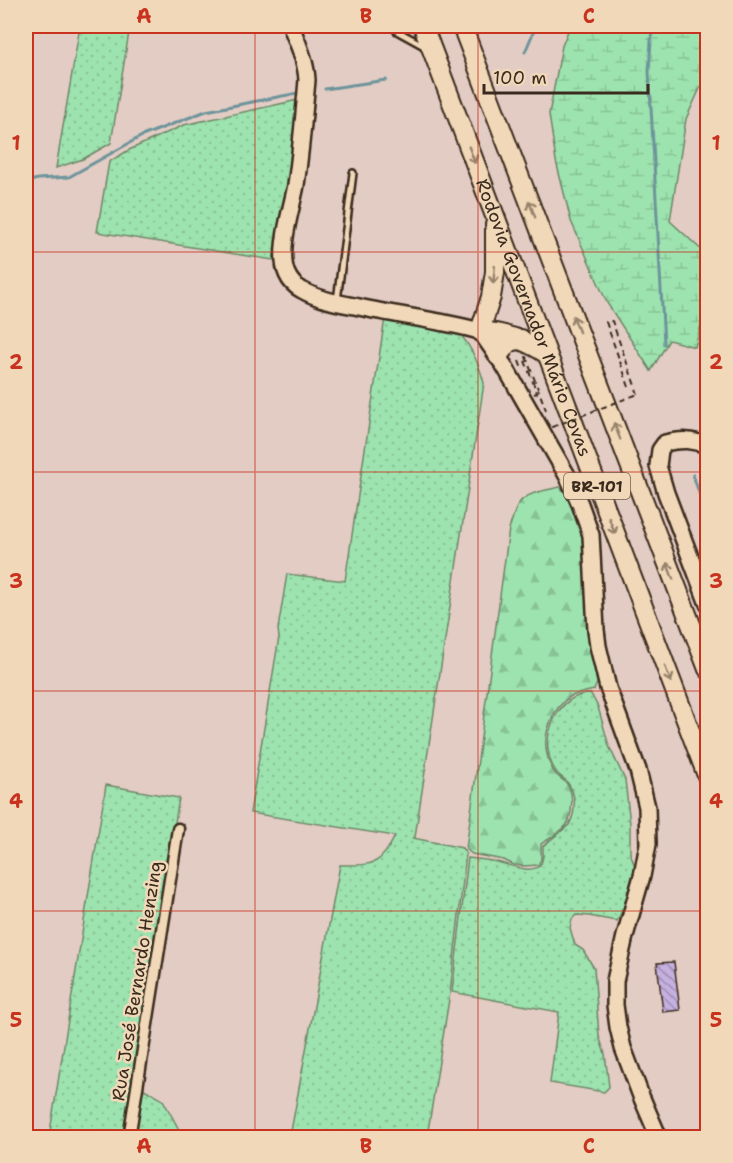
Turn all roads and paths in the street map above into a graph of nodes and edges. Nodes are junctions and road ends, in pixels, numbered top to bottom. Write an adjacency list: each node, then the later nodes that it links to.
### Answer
1 (291, 26): 8 (street)
2 (392, 26): 5 (lane)
3 (423, 26): 5 (highway, Rodovia Governador Mário Covas / BR-101)
4 (464, 30): 21 (highway, Rodovia Governador Mário Covas / BR-101, one-way to 4)
5 (433, 51): 7 (highway, Rodovia Governador Mário Covas / BR-101, one-way to 7)
6 (353, 173): 8 (lane)
7 (496, 218): 9 (highway, one-way to 9); 11 (highway, Rodovia Governador Mário Covas / BR-101)
8 (336, 303): 9 (street)
9 (480, 331): 10 (highway); 12 (street)
10 (520, 339): 11 (highway); 12 (highway)
11 (547, 354): 22 (highway, Rodovia Governador Mário Covas / BR-101, one-way to 22)
12 (498, 356): 25 (street)
13 (519, 361): 14 (path)
14 (522, 369)
15 (629, 387): 18 (path, bridge)
16 (532, 395): 17 (path)
17 (548, 417)
18 (552, 427)
19 (708, 445): 20 (street)
20 (708, 604)
21 (708, 669)
22 (708, 778)
23 (178, 829): 24 (street, Rua José Bernardo Henzing)
24 (129, 1137)
25 (659, 1137)

